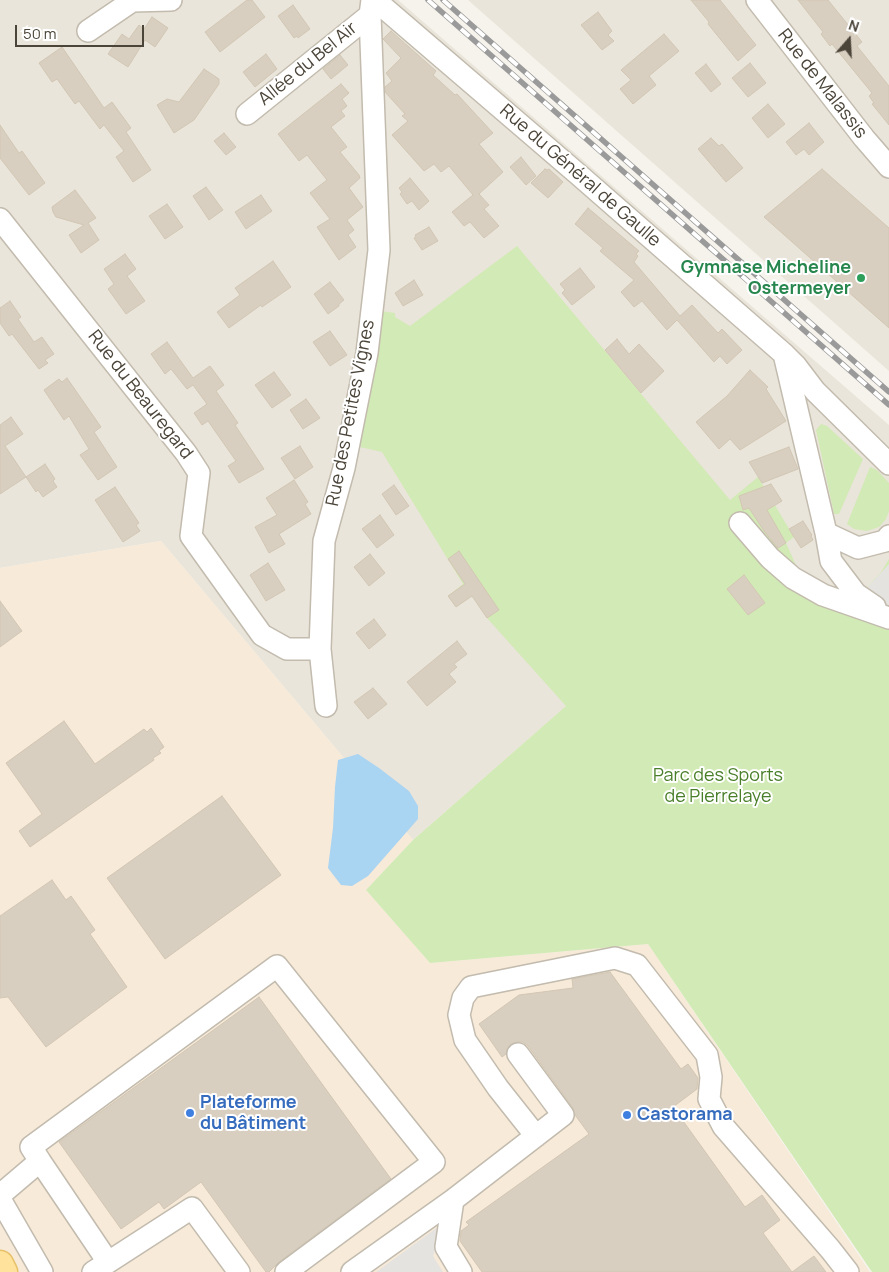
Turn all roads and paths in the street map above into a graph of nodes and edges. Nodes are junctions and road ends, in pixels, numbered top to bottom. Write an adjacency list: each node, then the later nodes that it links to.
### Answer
1 (171, 0): 4 (street)
2 (757, 0): 6 (street, Rue de Malassis)
3 (372, 5): 5 (street, Allée du Bel Air); 8 (street, Rue du Général de Gaulle); 16 (street, Rue des Petites Vignes)
4 (88, 31)
5 (247, 114)
6 (889, 167)
7 (0, 219): 16 (street, Rue du Beauregard)
8 (784, 354): 9 (street, Rue du Général de Gaulle); 11 (street)
9 (889, 464)
10 (740, 523): 15 (street)
11 (826, 533): 13 (street); 14 (street)
12 (889, 536): 13 (street)
13 (858, 548): 14 (street)
14 (856, 594): 15 (street)
15 (889, 618)
16 (320, 649): 17 (street, Rue des Petites Vignes)
17 (326, 706)
18 (518, 1054): 19 (street)
19 (536, 1136): 22 (street); 31 (street)
20 (40, 1161): 21 (street); 24 (street); 28 (street)
21 (0, 1197): 26 (street)
22 (453, 1200): 29 (street); 30 (street)
23 (0, 1264): 25 (main road)
24 (100, 1267): 27 (street)
25 (4, 1272)
26 (42, 1272)
27 (239, 1272)
28 (286, 1272)
29 (352, 1272)
30 (461, 1272)
31 (848, 1272)

